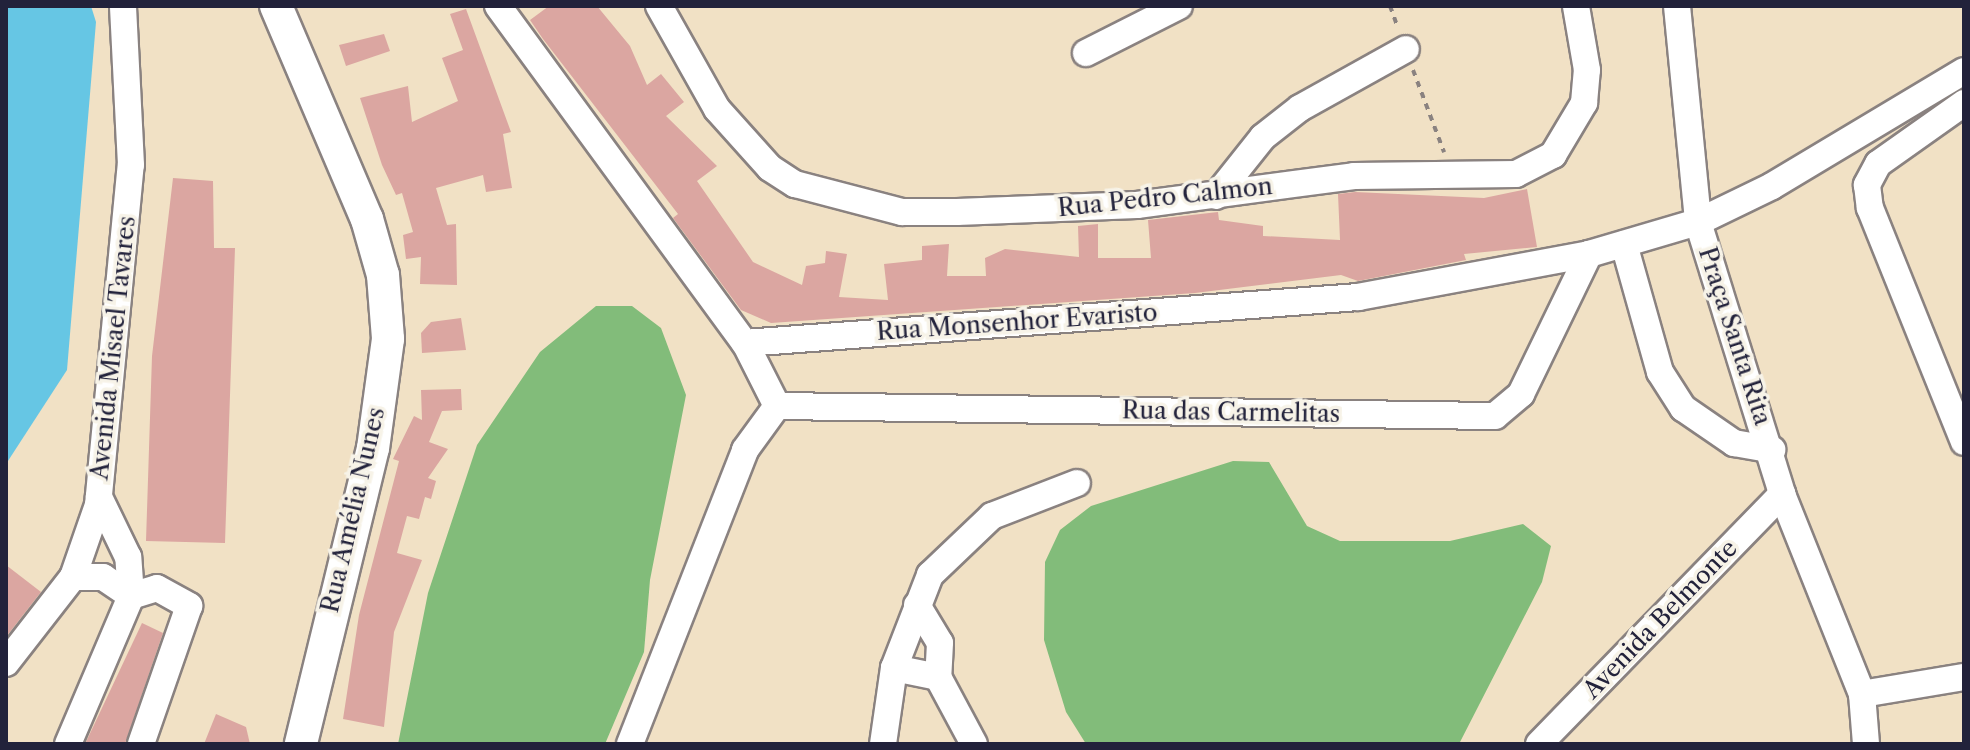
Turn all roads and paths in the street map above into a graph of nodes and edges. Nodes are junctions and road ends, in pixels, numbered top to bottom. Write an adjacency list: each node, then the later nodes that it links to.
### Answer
1 (123, 6): 24 (street, Avenida Misael Tavares)
2 (276, 6): 35 (main road, Rua Amélia Nunes)
3 (498, 6): 18 (street)
4 (659, 6): 14 (street, Rua Pedro Calmon)
5 (1179, 6): 10 (street)
6 (1390, 6): 9 (path)
7 (1576, 6): 13 (street, Rua Pedro Calmon)
8 (1677, 6): 15 (street, Praça Santa Rita)
9 (1406, 49): 13 (path); 14 (street)
10 (1086, 53)
11 (1964, 71): 15 (street, Rua Monsenhor Evaristo)
12 (1964, 103): 20 (street)
13 (1453, 177): 14 (street, Rua Pedro Calmon)
14 (1216, 196)
15 (1698, 222): 16 (street, Rua Monsenhor Evaristo); 21 (street, Praça Santa Rita)
16 (1624, 244): 17 (street, Rua Monsenhor Evaristo); 21 (street, Praça Santa Rita)
17 (1589, 254): 18 (street, Rua Monsenhor Evaristo); 19 (street, Rua das Carmelitas)
18 (745, 343): 19 (street)
19 (777, 406): 36 (street)
20 (1964, 442)
21 (1772, 450): 23 (street, Praça Santa Rita)
22 (1077, 483): 27 (street)
23 (1782, 494): 32 (street, Praça Santa Rita); 39 (street, Avenida Belmonte)
24 (99, 497): 25 (street, Avenida Misael Tavares); 26 (street)
25 (73, 577): 26 (street); 28 (street, Avenida Misael Tavares)
26 (131, 596): 33 (street); 34 (street)
27 (917, 605): 29 (street); 30 (street)
28 (6, 663)
29 (894, 668): 30 (street); 37 (street)
30 (938, 677): 38 (street)
31 (1964, 677): 32 (street)
32 (1862, 694): 40 (street, Praça Santa Rita)
33 (68, 744)
34 (141, 744)
35 (301, 744)
36 (630, 744)
37 (883, 744)
38 (974, 744)
39 (1539, 744)
40 (1866, 744)

